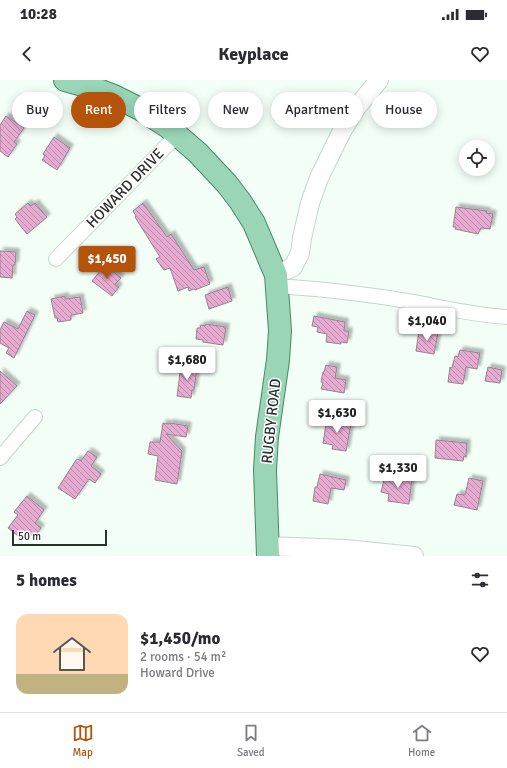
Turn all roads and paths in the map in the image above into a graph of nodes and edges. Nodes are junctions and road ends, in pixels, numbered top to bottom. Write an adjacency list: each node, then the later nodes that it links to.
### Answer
1 (64, 80): 3 (main road, RUGBY ROAD)
2 (379, 80): 5 (street)
3 (177, 135): 4 (street, HOWARD DRIVE); 5 (main road, RUGBY ROAD)
4 (56, 259)
5 (283, 283): 6 (street); 9 (main road, RUGBY ROAD)
6 (507, 317)
7 (35, 416): 8 (street)
8 (0, 458)
9 (268, 551): 10 (street)
10 (414, 556)

